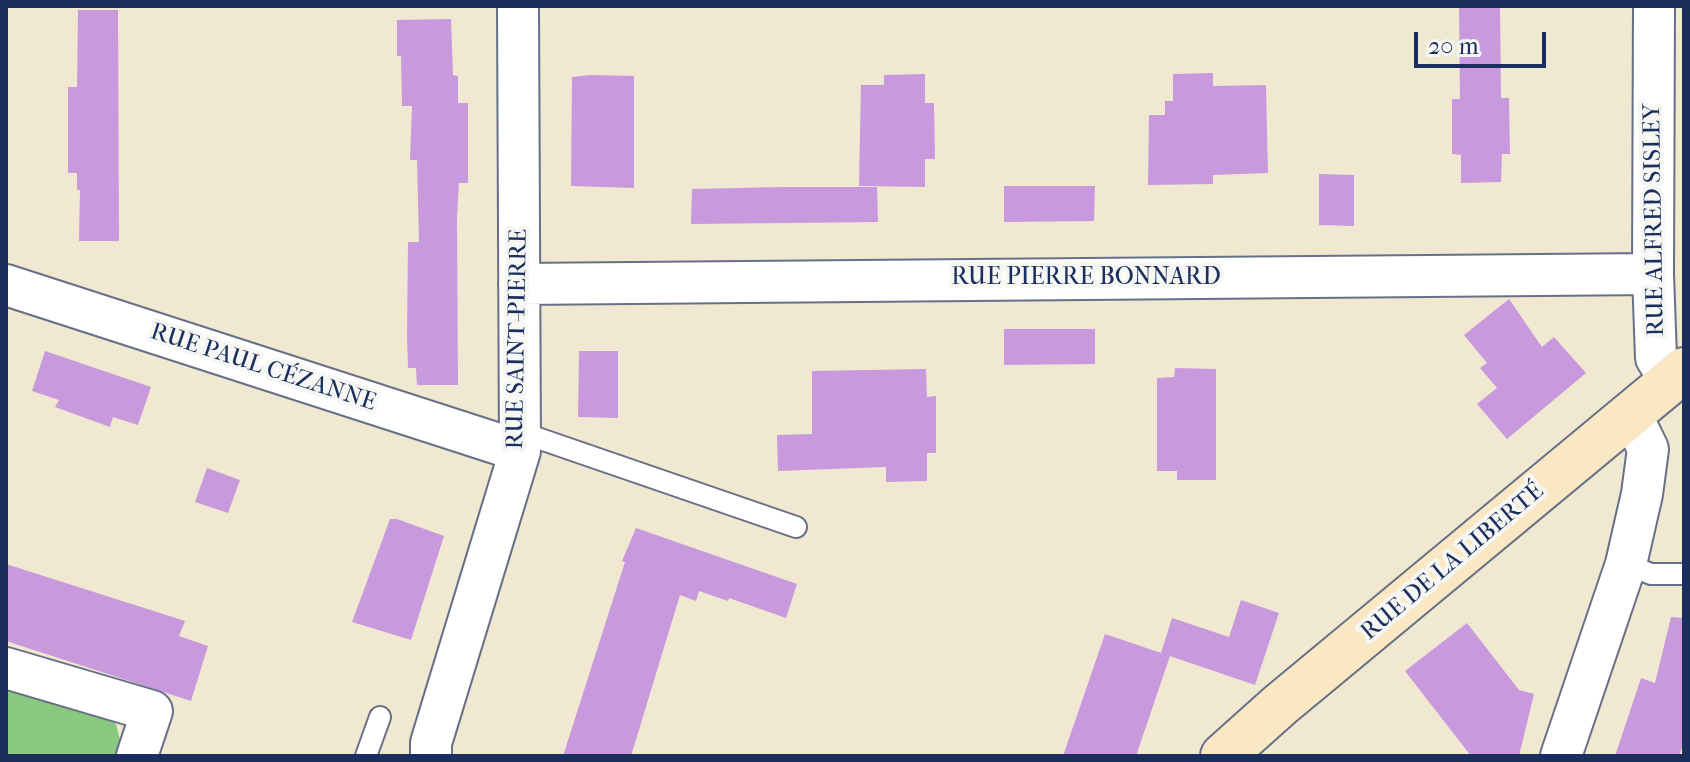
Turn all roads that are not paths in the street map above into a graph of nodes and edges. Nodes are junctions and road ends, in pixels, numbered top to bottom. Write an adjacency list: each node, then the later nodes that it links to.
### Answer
1 (518, 6): 4 (street, RUE SAINT-PIERRE)
2 (1654, 6): 3 (street, RUE ALFRED SISLEY)
3 (1653, 274): 4 (street, RUE PIERRE BONNARD); 6 (street, RUE ALFRED SISLEY)
4 (519, 284): 8 (street, RUE SAINT-PIERRE)
5 (6, 285): 8 (street, RUE PAUL CÉZANNE)
6 (1678, 376): 7 (street, RUE DE LA LIBERTÉ)
7 (1631, 414): 10 (street); 17 (street, RUE DE LA LIBERTÉ)
8 (520, 441): 9 (lane); 16 (street, RUE SAINT-PIERRE)
9 (796, 527)
10 (1626, 564): 11 (lane); 18 (street)
11 (1684, 574)
12 (6, 668): 14 (street)
13 (380, 717): 15 (lane)
14 (137, 756)
15 (366, 756)
16 (431, 756)
17 (1223, 756)
18 (1561, 756)

